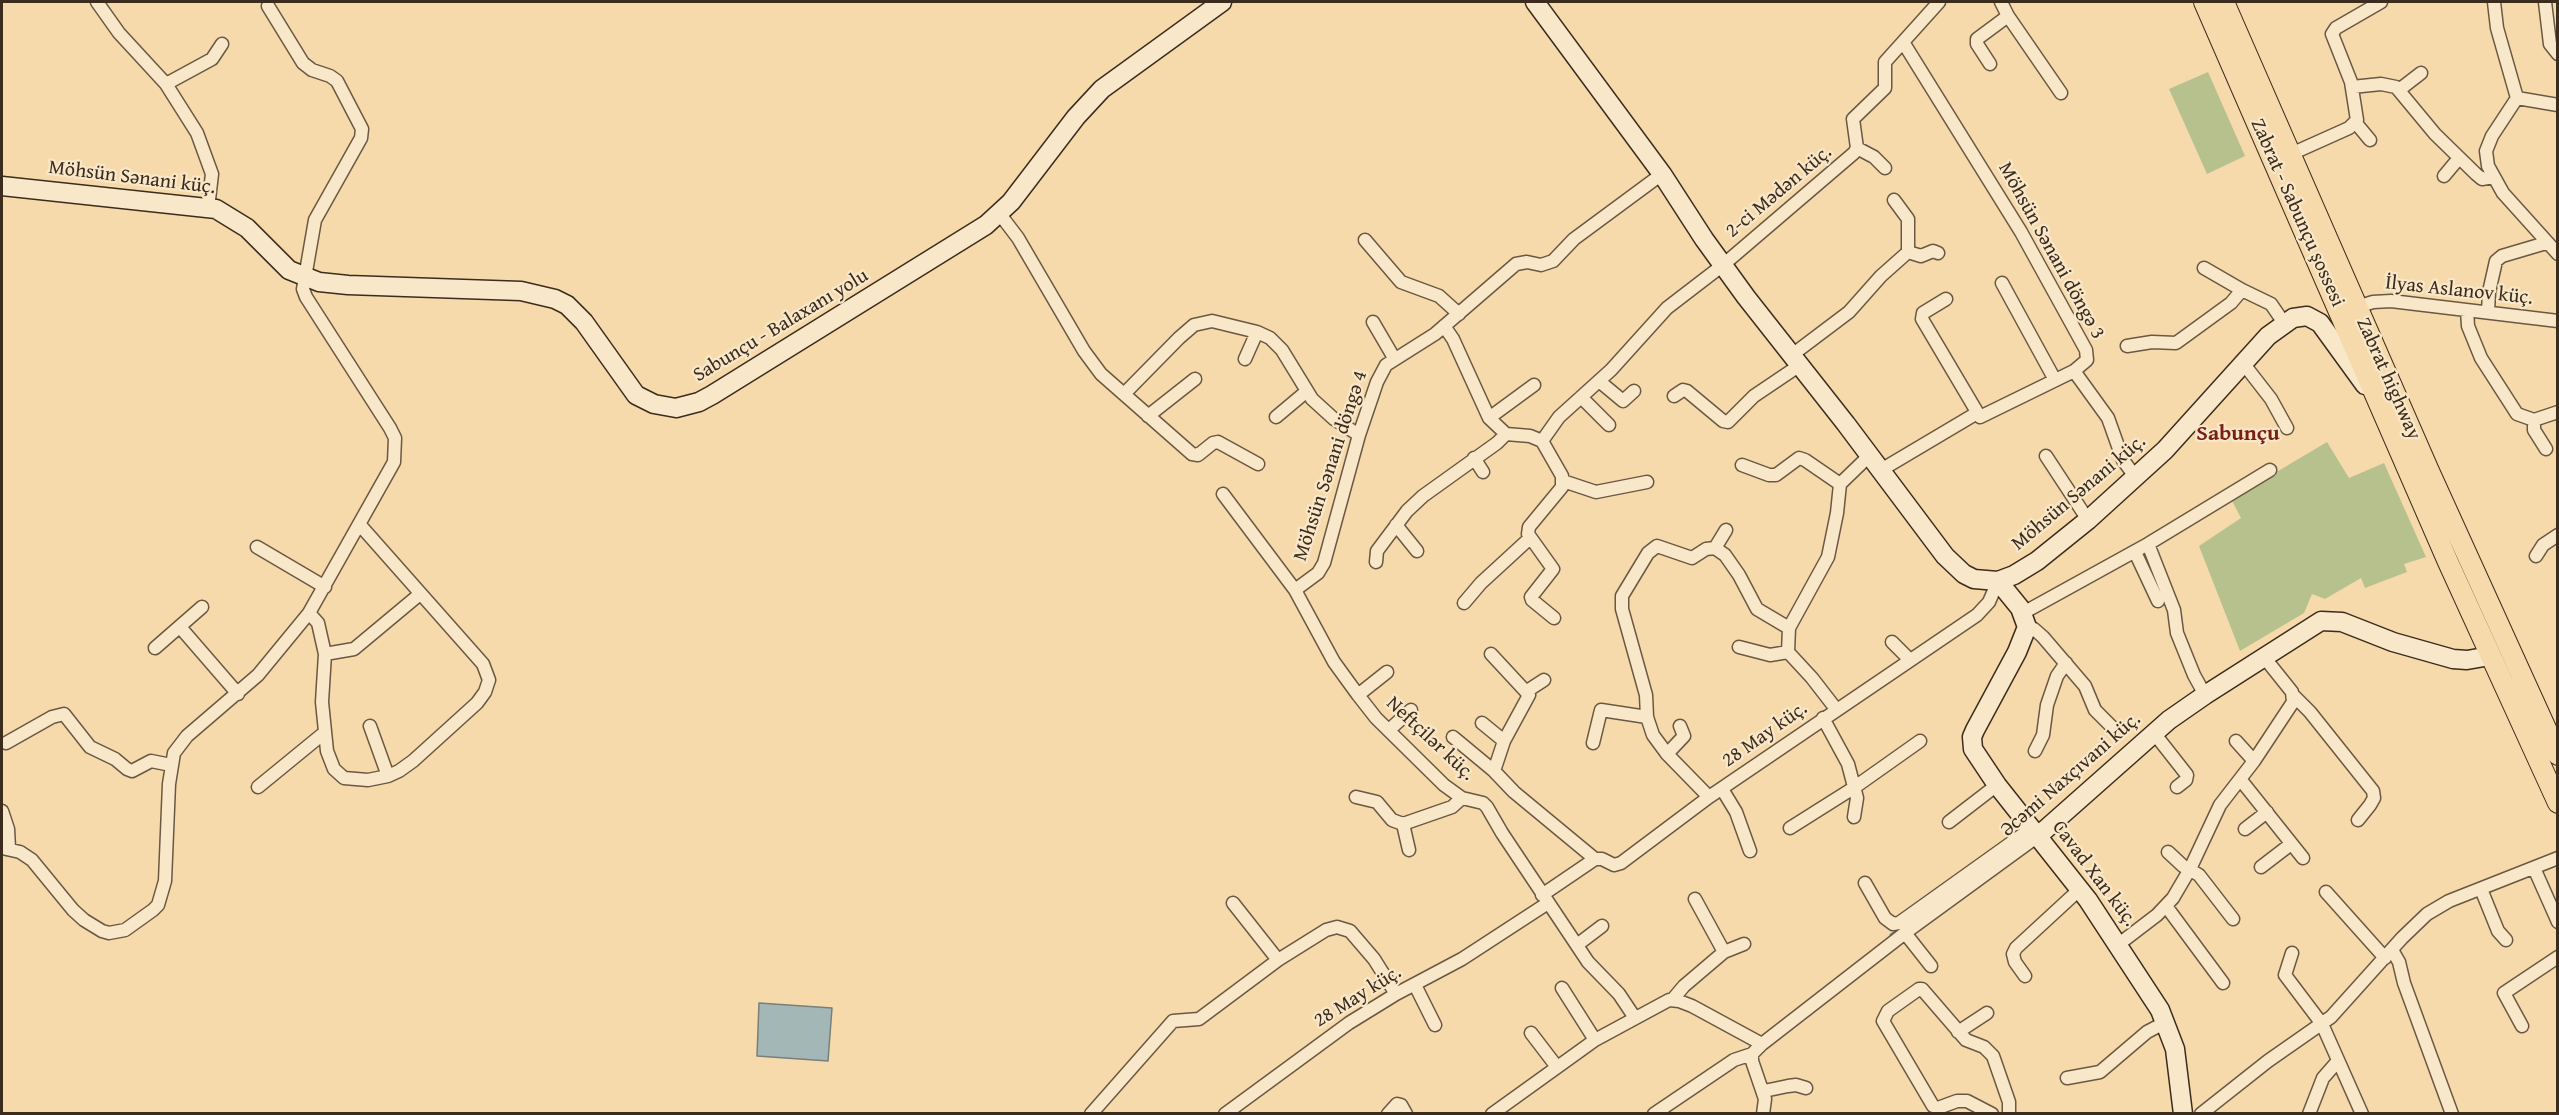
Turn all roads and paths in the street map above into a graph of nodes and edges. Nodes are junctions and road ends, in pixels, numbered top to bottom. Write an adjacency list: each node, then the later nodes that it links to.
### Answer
1 (97, 2): 18 (street)
2 (1222, 2): 36 (street, Sabunçu - Balaxanı yolu)
3 (1535, 2): 30 (street)
4 (1939, 2): 13 (street, 2-ci Mədən küç.)
5 (2001, 2): 12 (street)
6 (2204, 2): 71 (main road, Zabrat - Sabunçu şossesi)
7 (2224, 2): 27 (main road, Zabrat highway)
8 (2381, 2): 19 (street)
9 (2494, 2): 22 (street)
10 (2545, 2): 15 (street)
11 (268, 6): 43 (street)
12 (2008, 16): 16 (street); 21 (street)
13 (1903, 42): 26 (street, 2-ci Mədən küç.); 61 (street, Möhsün Sənani döngə 3)
14 (222, 44): 18 (street)
15 (2558, 54)
16 (1990, 64)
17 (2421, 73): 20 (street)
18 (166, 84): 35 (street)
19 (2352, 87): 20 (street); 24 (street)
20 (2399, 90): 28 (street)
21 (2061, 93)
22 (2517, 98): 23 (street); 32 (street)
23 (2558, 105)
24 (2355, 122): 25 (street); 27 (street)
25 (2370, 140)
26 (1857, 148): 29 (street); 41 (street, 2-ci Mədən küç.)
27 (2291, 154): 47 (main road, Zabrat highway)
28 (2459, 158): 31 (street); 32 (street)
29 (1885, 168)
30 (1662, 174): 41 (street); 50 (street, Möhsün Sənani döngə 4)
31 (2444, 176)
32 (2493, 177): 38 (street)
33 (2, 186): 35 (street, Möhsün Sənani küç.)
34 (1894, 200): 39 (street)
35 (208, 208): 43 (street, Möhsün Sənani küç.)
36 (999, 213): 43 (street, Sabunçu - Balaxanı yolu); 68 (street)
37 (1365, 240): 50 (street)
38 (2554, 249): 49 (street)
39 (1908, 252): 40 (street); 59 (street)
40 (1938, 253)
41 (1723, 265): 59 (street); 64 (street)
42 (2204, 268): 45 (street)
43 (305, 278): 98 (street)
44 (2002, 283): 63 (street)
45 (2242, 290): 53 (street); 56 (street)
46 (1946, 299): 73 (street)
47 (2357, 307): 48 (street, İlyas Aslanov küç.); 126 (main road, Zabrat highway)
48 (2467, 310): 49 (street, İlyas Aslanov küç.); 77 (street)
49 (2488, 312): 51 (street, İlyas Aslanov küç.)
50 (1459, 314): 54 (street, Möhsün Sənani döngə 4)
51 (2558, 321)
52 (1373, 322): 57 (street)
53 (2284, 323): 60 (street, Möhsün Sənani küç.); 71 (street)
54 (1444, 326): 57 (street, Möhsün Sənani döngə 4); 76 (street)
55 (1257, 332): 58 (street); 66 (street); 68 (street)
56 (2127, 346)
57 (1394, 358): 81 (street, Möhsün Sənani döngə 4)
58 (1245, 359)
59 (1796, 360): 69 (street); 84 (street)
60 (2243, 363): 79 (street); 92 (street, Möhsün Sənani küç.)
61 (2074, 371): 63 (street); 92 (street)
62 (1195, 379): 74 (street)
63 (2055, 380): 73 (street)
64 (1599, 381): 67 (street); 70 (street)
65 (1534, 385): 76 (street)
66 (1306, 391): 75 (street); 81 (street)
67 (1634, 391)
68 (1124, 394): 74 (street)
69 (1674, 396)
70 (1581, 397): 78 (street); 82 (street)
71 (2379, 403): 126 (main road, Zabrat - Sabunçu şossesi)
72 (2558, 412): 77 (street)
73 (1977, 413): 89 (street)
74 (1148, 416): 87 (street)
75 (1276, 417)
76 (1489, 418): 80 (street)
77 (2534, 420): 83 (street)
78 (1609, 425)
79 (2287, 428)
80 (1506, 434): 82 (street); 86 (street)
81 (1359, 435): 112 (street, Möhsün Sənani döngə 4)
82 (1542, 441): 93 (street)
83 (2546, 449)
84 (1870, 455): 89 (street); 95 (street)
85 (2046, 456): 97 (street)
86 (1474, 458): 91 (street); 99 (street)
87 (1258, 464)
88 (1742, 465): 95 (street)
89 (1881, 470): 110 (street)
90 (2270, 470): 103 (street)
91 (1483, 472)
92 (2136, 478): 97 (street, Möhsün Sənani küç.)
93 (1563, 482): 94 (street); 102 (street)
94 (1647, 482)
95 (1840, 483): 121 (street)
96 (1223, 494): 112 (street, Neftçilər küç.)
97 (2088, 520): 110 (street, Möhsün Sənani küç.)
98 (360, 525): 111 (street); 113 (street)
99 (1396, 525): 106 (street); 109 (street)
100 (1726, 530): 105 (street)
101 (2558, 535): 108 (street)
102 (1530, 538): 115 (street); 118 (street)
103 (2148, 544): 107 (street); 137 (street)
104 (257, 547): 111 (street)
105 (1715, 548): 121 (street); 141 (street)
106 (1417, 551)
107 (2135, 552): 114 (street); 119 (street)
108 (2536, 556)
109 (1376, 562)
110 (1998, 581): 119 (street); 130 (street, 28 May küç.)
111 (325, 587): 117 (street)
112 (1295, 590): 136 (street, Neftçilər küç.)
113 (420, 594): 127 (street); 162 (street)
114 (2158, 601)
115 (1464, 603)
116 (202, 607): 120 (street)
117 (309, 613): 127 (street); 135 (street)
118 (1554, 618)
119 (2025, 620): 131 (street); 164 (street, Cavad Xan küç.)
120 (180, 627): 124 (street); 135 (street)
121 (1789, 628): 125 (street)
122 (1892, 642): 130 (street)
123 (1738, 647): 125 (street)
124 (155, 648)
125 (1788, 652): 139 (street)
126 (2499, 653): 129 (street, Əcəmi Naxçıvani küç.); 154 (main road, Zabrat highway); 172 (main road)
127 (325, 654): 148 (street)
128 (1491, 654): 134 (street)
129 (2264, 657): 137 (street, Əcəmi Naxçıvani küç.); 138 (street)
130 (1910, 660): 139 (street, 28 May küç.)
131 (2066, 663): 146 (street); 157 (street)
132 (1387, 672): 136 (street)
133 (1544, 680): 134 (street)
134 (1527, 692): 151 (street)
135 (238, 694): 160 (street)
136 (1358, 695): 147 (street, Neftçilər küç.)
137 (2205, 695): 149 (street, Əcəmi Naxçıvani küç.)
138 (2294, 696): 159 (street); 176 (street)
139 (1836, 709): 142 (street, 28 May küç.)
140 (1412, 710): 147 (street)
141 (1647, 717): 156 (street); 158 (street)
142 (1823, 718): 166 (street); 168 (street, 28 May küç.)
143 (1482, 723): 151 (street)
144 (370, 726): 162 (street)
145 (1680, 726): 158 (street)
146 (2112, 727)
147 (1389, 730): 171 (street, Neftçilər küç.)
148 (324, 733): 162 (street); 165 (street)
149 (2154, 733): 167 (street); 181 (street, Əcəmi Naxçıvani küç.)
150 (1453, 737): 161 (street)
151 (1504, 741): 161 (street)
152 (1920, 741): 166 (street)
153 (2236, 741): 159 (street)
154 (2555, 742)
155 (6, 743): 160 (street)
156 (1593, 743)
157 (2035, 751)
158 (1667, 754): 170 (street)
159 (2254, 761): 163 (street)
160 (171, 765): 183 (street)
161 (1494, 771): 189 (street)
162 (388, 776)
163 (2240, 779): 174 (street); 192 (street)
164 (1997, 785): 177 (street); 181 (street, Cavad Xan küç.)
165 (258, 787)
166 (1856, 787): 175 (street); 179 (street)
167 (2177, 787)
168 (1722, 789): 170 (street, 28 May küç.); 185 (street)
169 (1356, 797): 178 (street)
170 (1709, 797): 189 (street, 28 May küç.)
171 (1462, 798): 178 (street); 197 (street, Neftçilər küç.)
172 (2558, 803)
173 (2, 811): 183 (street)
174 (2267, 812): 180 (street); 182 (street)
175 (1854, 817)
176 (2358, 820)
177 (1949, 822)
178 (1403, 824): 184 (street)
179 (1790, 828)
180 (2245, 829)
181 (2035, 832): 193 (street); 194 (street, Cavad Xan küç.); 204 (street, Əcəmi Naxçıvani küç.)
182 (2291, 844): 187 (street); 190 (street)
183 (5, 848)
184 (1409, 850)
185 (1750, 851)
186 (2168, 852): 192 (street)
187 (2302, 858)
188 (2558, 858): 191 (street)
189 (1595, 859): 197 (street, 28 May küç.)
190 (2261, 867)
191 (2534, 868): 195 (street); 202 (street)
192 (2190, 870): 200 (street); 201 (street)
193 (1865, 883)
194 (2080, 889): 207 (street, Cavad Xan küç.); 215 (street)
195 (2481, 889): 205 (street); 211 (street)
196 (2326, 892): 211 (street)
197 (1545, 899): 208 (street, Neftçilər küç.); 217 (street, 28 May küç.)
198 (1695, 899): 209 (street)
199 (1233, 903): 213 (street)
200 (2166, 906): 207 (street); 216 (street)
201 (2233, 919)
202 (2558, 922)
203 (1602, 926): 208 (street)
204 (1905, 933): 214 (street); 230 (street, Əcəmi Naxçıvani küç.)
205 (2506, 939)
206 (1744, 944): 209 (street)
207 (2118, 944): 223 (street, Cavad Xan küç.)
208 (1577, 945): 222 (street, Neftçilər küç.)
209 (1724, 952): 220 (street)
210 (2292, 953): 224 (street)
211 (2388, 954): 224 (street); 250 (street)
212 (2558, 957): 226 (street)
213 (1278, 960): 219 (street); 237 (street)
214 (1931, 966)
215 (2025, 976)
216 (2223, 983)
217 (1414, 985): 219 (street, 28 May küç.); 225 (street)
218 (1562, 988): 229 (street)
219 (1396, 994): 238 (street, 28 May küç.)
220 (1673, 999): 222 (street); 230 (street)
221 (1986, 1013): 228 (street)
222 (1635, 1018): 229 (street)
223 (2166, 1022): 234 (street); 246 (street, Cavad Xan küç.)
224 (2322, 1024): 232 (street); 247 (street)
225 (1435, 1025)
226 (2522, 1026)
227 (1531, 1032): 233 (street)
228 (1958, 1032): 244 (street); 245 (street)
229 (1595, 1040): 233 (street)
230 (1762, 1044): 231 (street, Əcəmi Naxçıvani küç.)
231 (1752, 1054): 236 (street); 242 (street, Əcəmi Naxçıvani küç.)
232 (2337, 1062): 248 (street); 249 (street)
233 (1557, 1067): 241 (street)
234 (2067, 1078)
235 (1806, 1088): 236 (street)
236 (1764, 1091): 243 (street)
237 (1090, 1113)
238 (1225, 1113)
239 (1388, 1113): 240 (street)
240 (1406, 1113)
241 (1492, 1113)
242 (1654, 1113)
243 (1763, 1113)
244 (1992, 1113)
245 (2008, 1113)
246 (2183, 1113)
247 (2201, 1113)
248 (2309, 1113)
249 (2362, 1113)
250 (2452, 1113)

